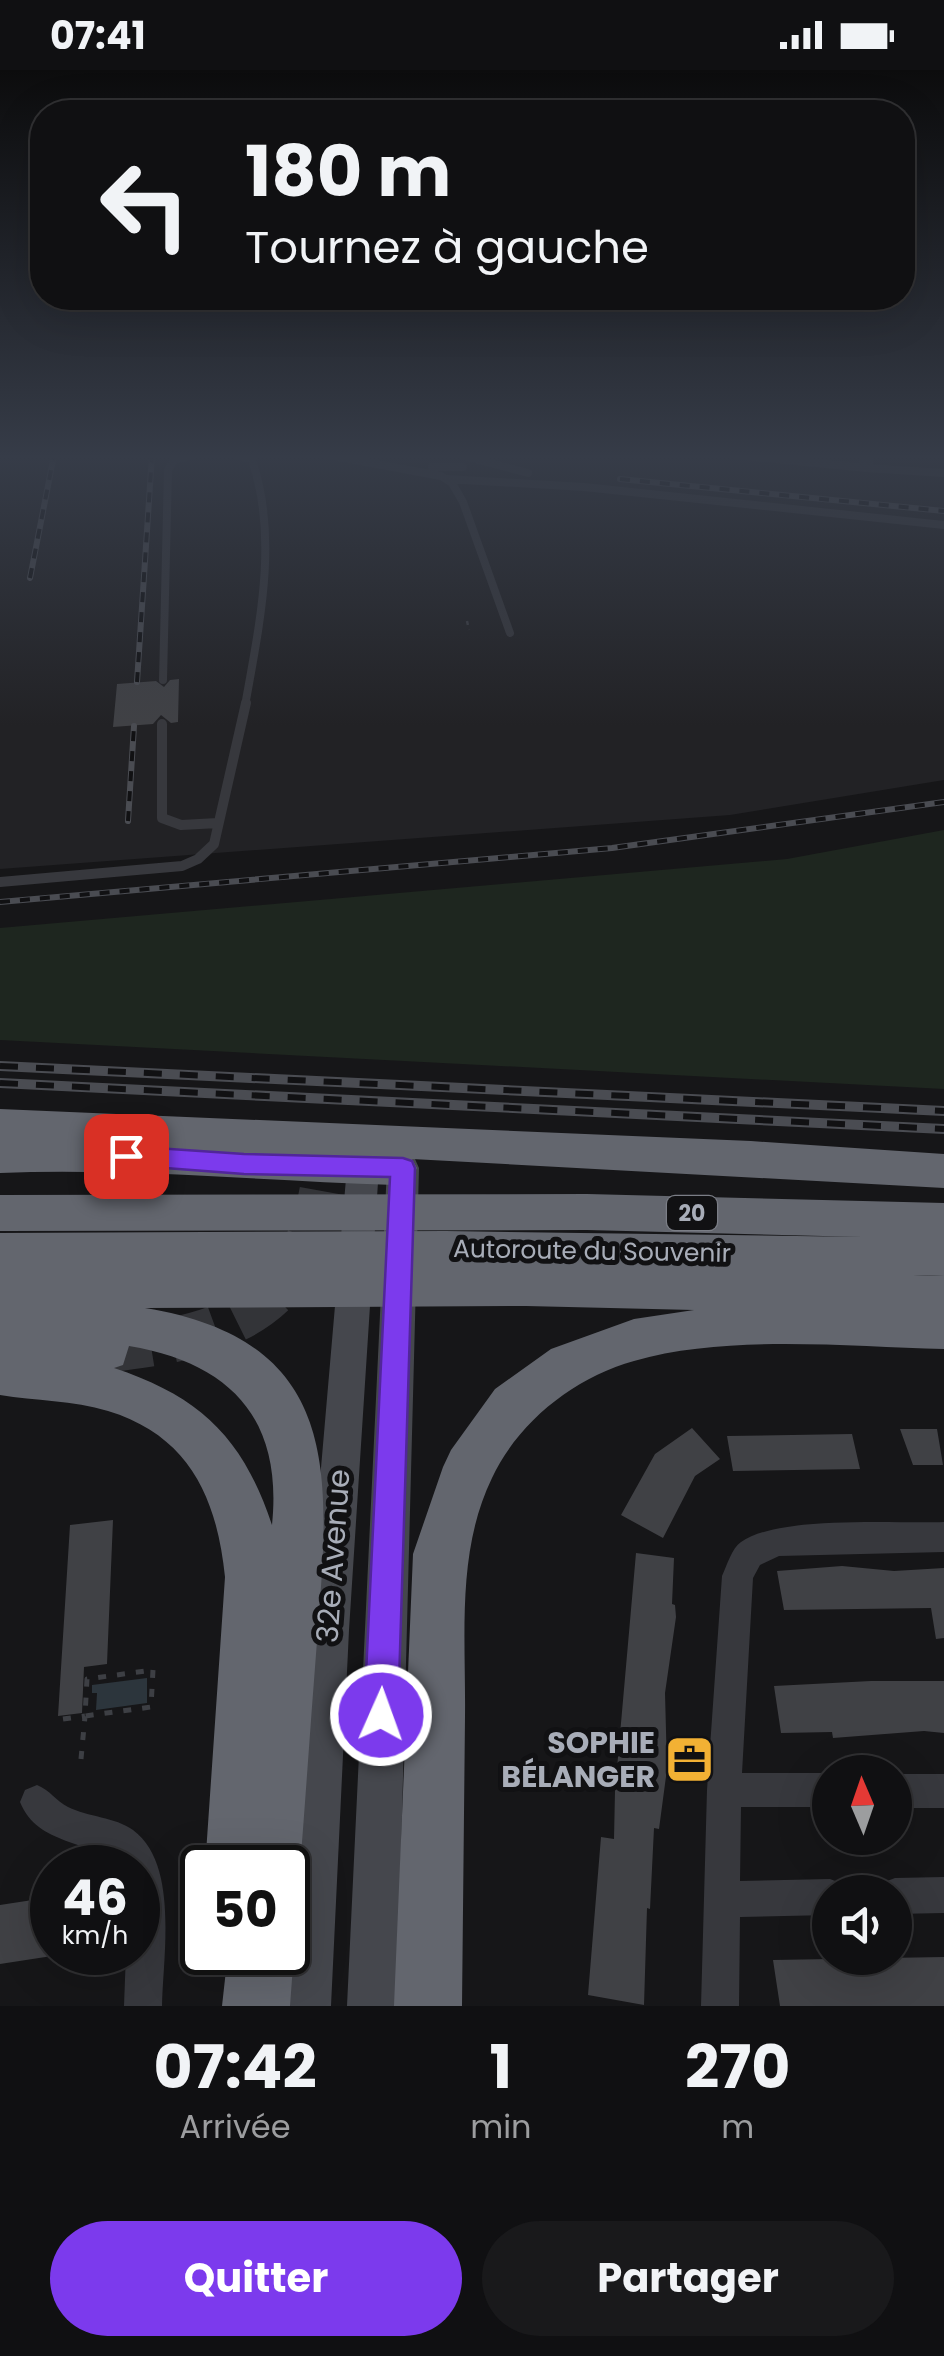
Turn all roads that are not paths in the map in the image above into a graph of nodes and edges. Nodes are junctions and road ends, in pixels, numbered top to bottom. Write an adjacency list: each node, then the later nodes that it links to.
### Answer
1 (166, 545): 5 (lane)
2 (263, 545): 7 (lane)
3 (478, 545): 4 (lane)
4 (510, 633)
5 (163, 680)
6 (162, 724): 7 (lane)
7 (218, 823): 8 (lane)
8 (0, 882)
9 (0, 1125): 12 (highway)
10 (0, 1156): 11 (highway)
11 (244, 1164): 13 (highway); 14 (highway)
12 (944, 1172): 13 (highway)
13 (353, 1173): 45 (main road, 32e Avenue); 46 (main road, 32e Avenue)
14 (0, 1178)
15 (0, 1213): 18 (highway, Autoroute du Souvenir / 20)
16 (944, 1221): 17 (highway, Autoroute du Souvenir / 20)
17 (449, 1249): 18 (highway); 18 (highway, Autoroute du Souvenir / 20); 20 (highway, Autoroute du Souvenir / 20); 22 (highway)
18 (278, 1250): 19 (highway, Autoroute du Souvenir / 20); 21 (highway)
19 (0, 1252)
20 (944, 1257)
21 (0, 1290)
22 (944, 1296)
23 (0, 1312): 35 (highway)
24 (944, 1328): 47 (highway)
25 (0, 1348): 26 (highway)
26 (106, 1350)
27 (0, 1373): 34 (highway)
28 (944, 1537): 29 (street)
29 (724, 1790): 30 (street); 39 (street)
30 (812, 1790)
31 (912, 1791): 32 (street)
32 (944, 1791)
33 (37, 1802): 42 (street)
34 (237, 1845)
35 (270, 1845)
36 (944, 1894): 37 (street)
37 (912, 1895)
38 (812, 1897): 39 (street)
39 (724, 1899): 48 (street)
40 (237, 1975): 43 (highway)
41 (259, 1975): 44 (highway)
42 (143, 2006)
43 (236, 2006)
44 (256, 2006)
45 (306, 2006)
46 (372, 2006)
47 (428, 2006)
48 (720, 2006)

